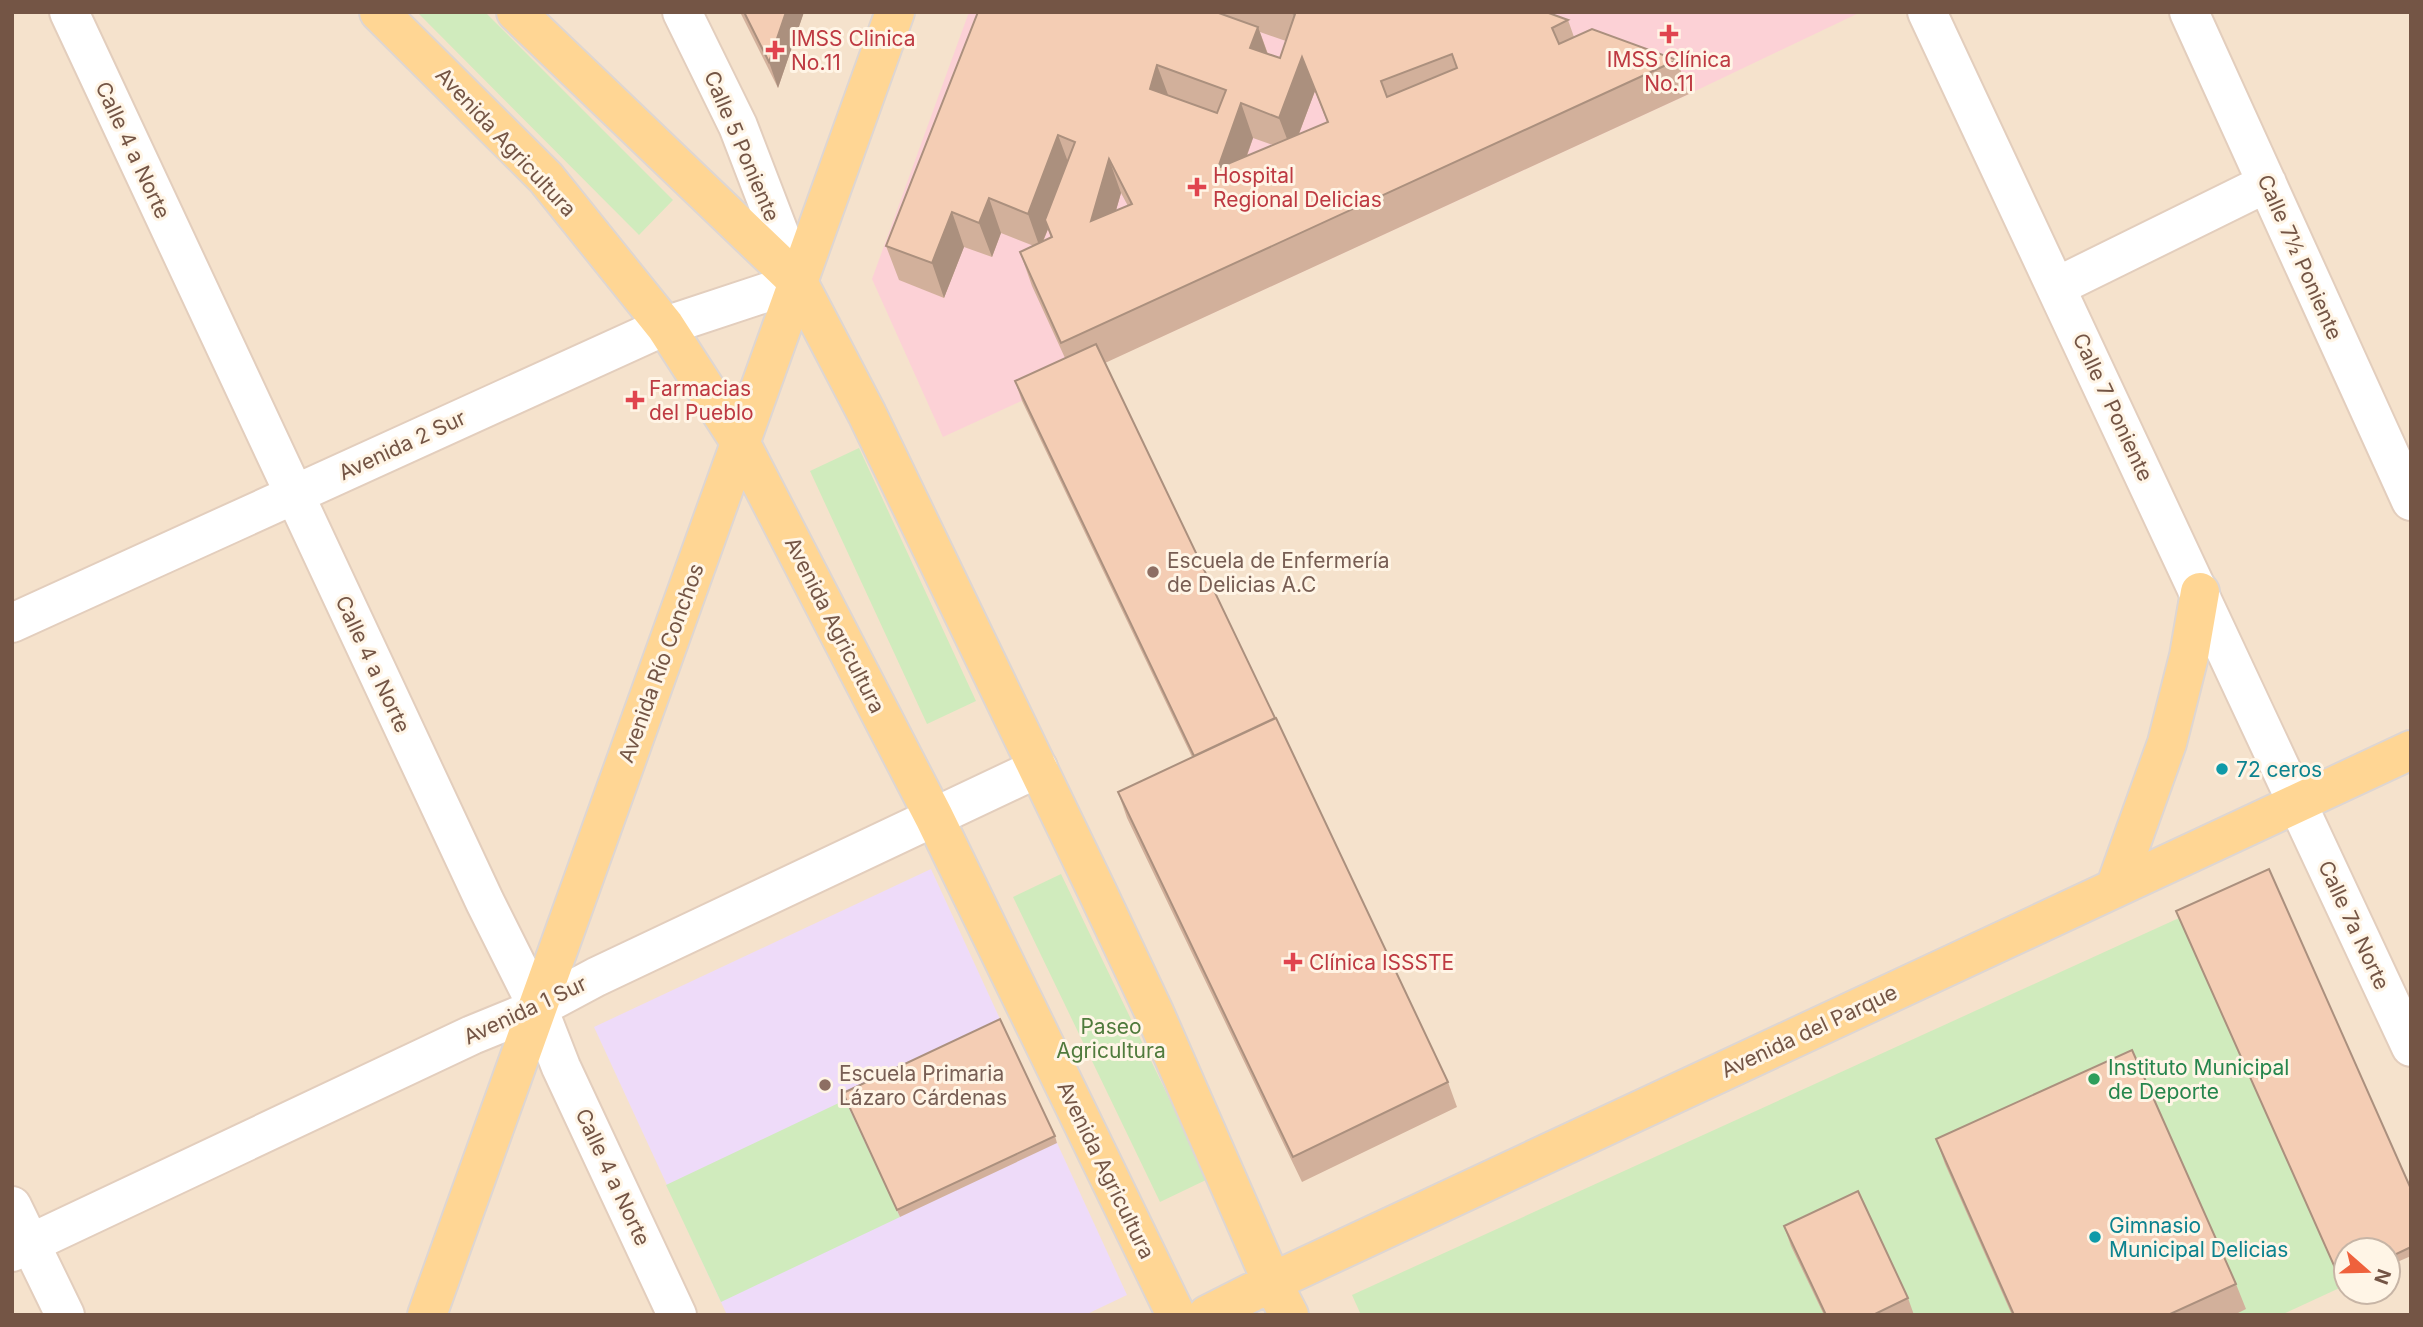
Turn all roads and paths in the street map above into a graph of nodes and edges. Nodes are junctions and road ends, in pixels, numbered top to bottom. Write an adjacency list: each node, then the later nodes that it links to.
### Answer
1 (69, 12): 13 (street, Calle 4 a Norte)
2 (379, 12): 11 (main road, Avenida Agricultura)
3 (516, 12): 9 (main road)
4 (682, 12): 9 (street, Calle 5 Poniente)
5 (895, 12): 9 (main road, Avenida Río Conchos)
6 (1927, 12): 10 (street, Calle 7 Poniente)
7 (2189, 12): 8 (street, Calle 7½ Poniente)
8 (2267, 183): 10 (street); 14 (street, Calle 7½ Poniente)
9 (798, 282): 11 (street, Avenida 2 Sur); 12 (main road, Avenida Río Conchos); 18 (main road)
10 (2056, 287): 15 (street, Calle 7 Poniente)
11 (665, 326): 12 (main road, Avenida Agricultura); 13 (street, Avenida 2 Sur)
12 (740, 442): 20 (main road, Avenida Agricultura); 22 (main road, Avenida Río Conchos)
13 (294, 495): 16 (street, Avenida 2 Sur); 22 (street, Calle 4 a Norte)
14 (2411, 501)
15 (2200, 593): 19 (street, Calle 7 Poniente); 21 (main road)
16 (12, 623)
17 (2411, 750): 19 (main road, Avenida del Parque)
18 (1038, 768): 20 (street, Avenida 1 Sur); 26 (main road)
19 (2296, 803): 21 (main road, Avenida del Parque); 23 (street, Calle 7a Norte)
20 (934, 817): 22 (street, Avenida 1 Sur); 30 (main road, Avenida Agricultura)
21 (2115, 888): 26 (main road, Avenida del Parque)
22 (538, 1008): 25 (street, Avenida 1 Sur); 28 (main road, Avenida Río Conchos); 29 (street, Calle 4 a Norte)
23 (2411, 1047)
24 (12, 1206): 25 (street)
25 (22, 1248): 27 (street)
26 (1281, 1298): 31 (main road, Avenida del Parque)
27 (65, 1315)
28 (427, 1315)
29 (677, 1315)
30 (1176, 1315)
31 (1208, 1315)

